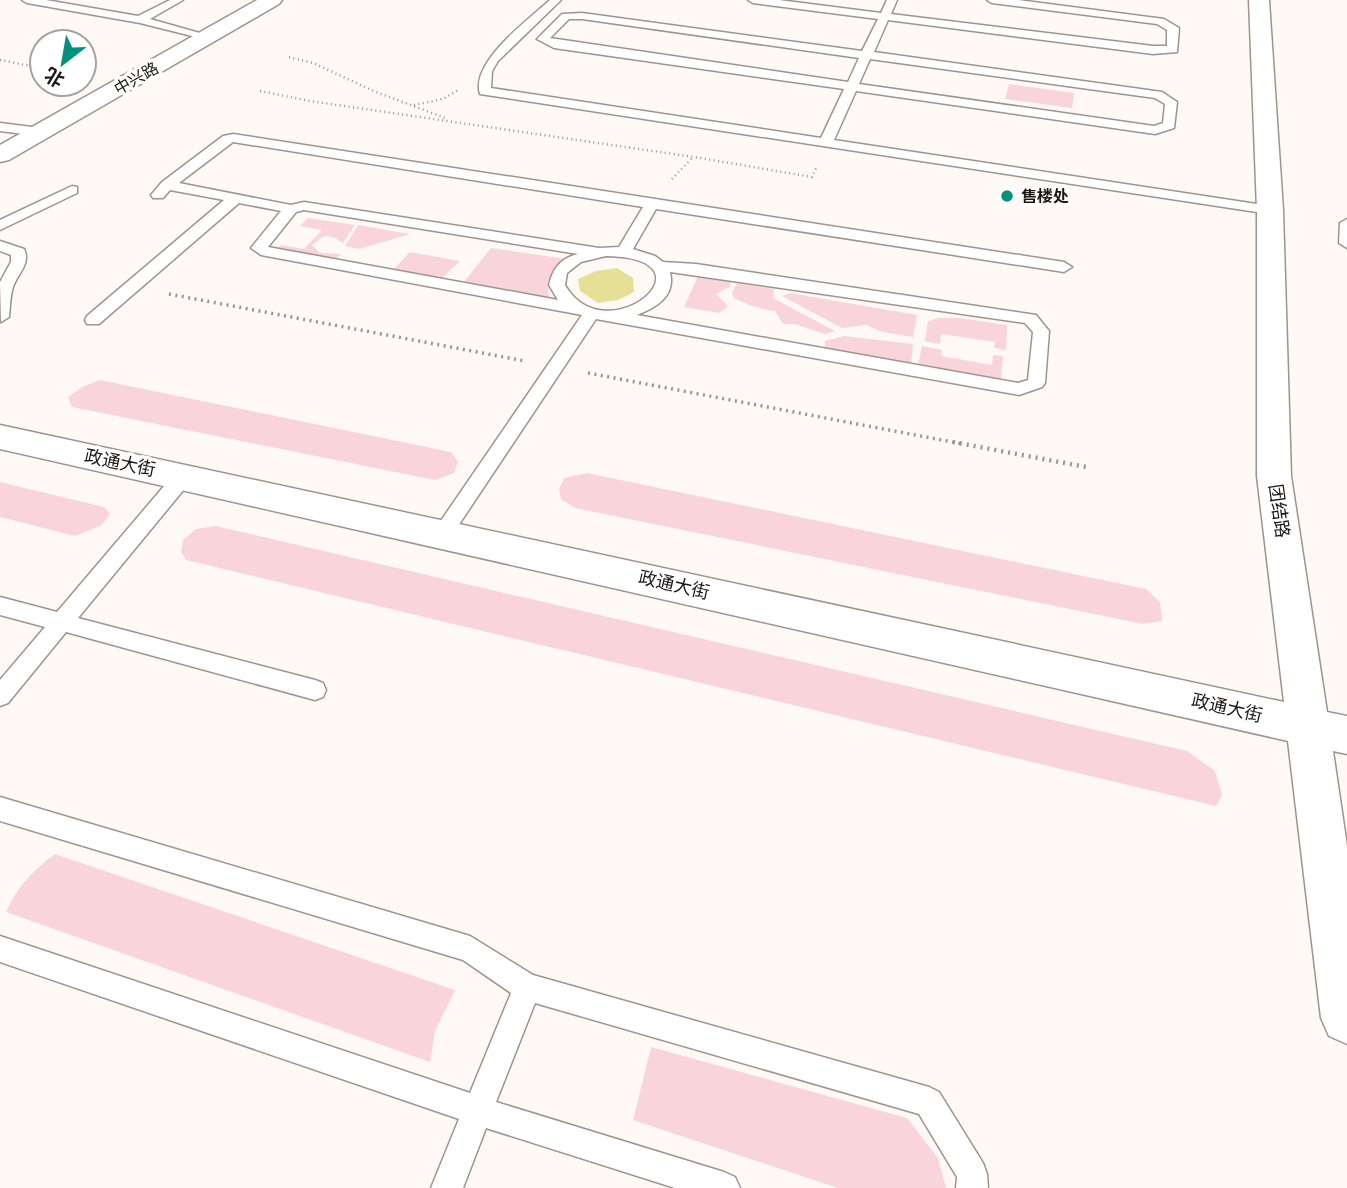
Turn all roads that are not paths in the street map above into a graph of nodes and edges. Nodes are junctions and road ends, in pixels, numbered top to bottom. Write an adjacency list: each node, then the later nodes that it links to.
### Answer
1 (27, 0): 10 (lane)
2 (178, 0): 10 (lane)
3 (272, 0): 11 (street, 中兴路)
4 (556, 0): 16 (lane)
5 (753, 0): 9 (lane)
6 (892, 0): 9 (lane)
7 (992, 0): 9 (lane)
8 (1259, 0): 22 (street, 团结路)
9 (885, 17): 12 (lane)
10 (140, 20): 11 (lane)
11 (208, 37): 15 (street, 中兴路)
12 (867, 54): 13 (lane); 13 (lane); 13 (lane)
13 (852, 87): 16 (lane)
14 (0, 127): 15 (lane)
15 (40, 132): 17 (street, 中兴路)
16 (827, 142): 22 (lane)
17 (0, 155)
18 (72, 190): 24 (lane)
19 (236, 198): 20 (lane); 21 (lane); 33 (lane)
20 (652, 204): 27 (lane); 30 (lane)
21 (291, 209): 28 (lane); 31 (lane)
22 (1270, 210): 41 (street, 团结路)
23 (1347, 223): 25 (lane)
24 (0, 226)
25 (1347, 243)
26 (0, 246): 32 (lane)
27 (624, 251): 28 (lane); 29 (lane)
28 (596, 252): 31 (lane)
29 (657, 266): 31 (lane); 31 (lane)
30 (1064, 267)
31 (592, 312): 36 (lane)
32 (1, 317)
33 (93, 320)
34 (0, 437): 35 (street, 政通大街)
35 (183, 477): 36 (street, 政通大街); 38 (lane)
36 (443, 533): 41 (street, 政通大街)
37 (0, 606): 38 (lane)
38 (62, 622): 39 (lane); 40 (lane)
39 (315, 690)
40 (0, 696)
41 (1327, 731): 45 (street, 团结路)
42 (0, 809): 44 (lane)
43 (0, 949): 46 (lane)
44 (527, 987): 46 (lane); 49 (lane)
45 (1347, 1018)
46 (478, 1111): 47 (lane); 48 (lane)
47 (447, 1188)
48 (724, 1188)
49 (971, 1188)

